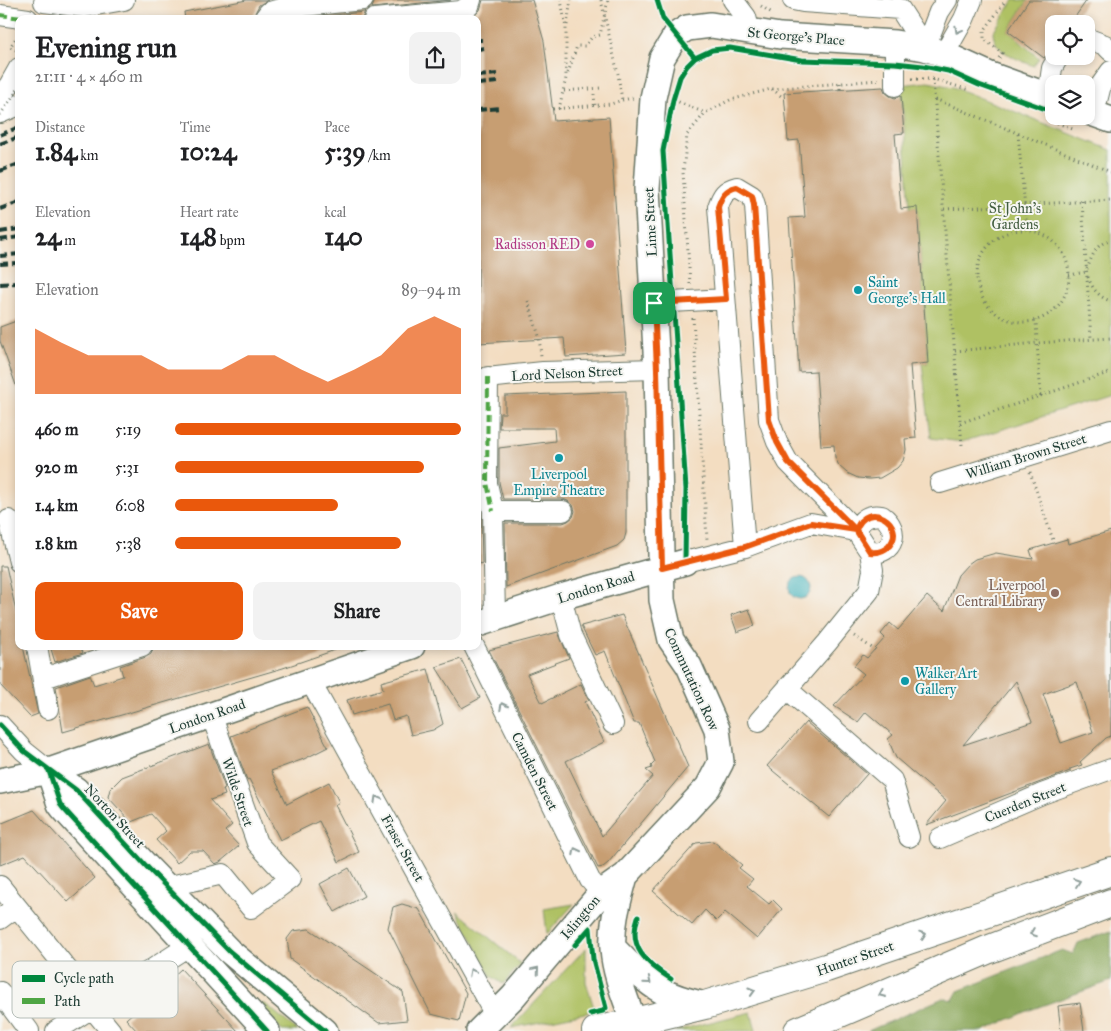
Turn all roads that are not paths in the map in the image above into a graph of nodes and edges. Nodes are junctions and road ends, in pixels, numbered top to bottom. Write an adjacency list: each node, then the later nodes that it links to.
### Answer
1 (124, 0): 9 (street)
2 (363, 0): 11 (street)
3 (471, 0): 12 (street)
4 (733, 0): 14 (street)
5 (793, 0): 8 (street)
6 (947, 0): 17 (street)
7 (972, 0): 17 (street, one-way to 17)
8 (905, 5): 17 (street)
9 (42, 7)
10 (0, 15): 13 (street)
11 (266, 15)
12 (418, 15)
13 (15, 17)
14 (750, 33): 16 (main road, St George's Place); 19 (main road, St George's Place)
15 (1095, 41): 18 (street)
16 (895, 43): 17 (main road, St George's Place); 22 (street)
17 (935, 51): 23 (main road, St George's Place)
18 (1111, 51)
19 (662, 58): 29 (main road, Lime Street)
20 (1111, 71): 27 (street)
21 (15, 75): 24 (street)
22 (895, 86)
23 (1045, 95)
24 (0, 97)
25 (15, 107): 26 (street)
26 (0, 114)
27 (1097, 115)
28 (726, 299): 29 (street); 37 (street); 39 (street)
29 (654, 303): 30 (main road, Lime Street)
30 (657, 369): 31 (street, Lord Nelson Street); 42 (main road, Lime Street)
31 (483, 378): 34 (street)
32 (1111, 430): 33 (street, William Brown Street)
33 (940, 483)
34 (493, 510): 35 (street); 44 (street)
35 (563, 510)
36 (9, 520): 38 (street)
37 (856, 530): 39 (street); 40 (street); 40 (street)
38 (15, 545)
39 (745, 547): 41 (street)
40 (870, 552): 51 (street)
41 (686, 562): 42 (main road, London Road)
42 (662, 568): 43 (main road, London Road); 60 (main road, Commutation Row)
43 (561, 597): 44 (main road, London Road); 55 (street)
44 (486, 621)
45 (38, 650): 49 (street)
46 (130, 650): 49 (street)
47 (397, 650): 50 (main road, London Road)
48 (476, 650): 67 (street, Camden Street, one-way to 48)
49 (44, 678): 52 (street)
50 (310, 681): 53 (main road, London Road); 81 (street, Fraser Street, one-way to 50)
51 (787, 689): 54 (street); 61 (street)
52 (48, 708)
53 (211, 714): 58 (main road, London Road); 66 (street, Wilde Street)
54 (759, 721)
55 (613, 724)
56 (0, 725): 58 (street)
57 (1111, 769): 62 (street, Cuerden Street)
58 (49, 771): 59 (main road, London Road); 66 (main road, Norton Street); 71 (main road)
59 (0, 781)
60 (708, 787): 64 (main road, Islington)
61 (909, 837)
62 (940, 838)
63 (1111, 871): 76 (highway, Hunter Street, one-way to 63)
64 (625, 876): 67 (main road, Islington); 72 (main road)
65 (0, 886): 69 (street)
66 (166, 887): 87 (main road, Norton Street)
67 (601, 892): 81 (main road, Islington, one-way to 67)
68 (1111, 903): 89 (highway, one-way to 89)
69 (16, 907): 70 (street); 73 (street)
70 (0, 919)
71 (186, 942): 74 (street); 86 (main road)
72 (613, 948): 76 (main road, one-way to 76); 82 (main road)
73 (58, 961)
74 (159, 961)
75 (0, 992): 77 (street)
76 (705, 1005): 82 (highway, Hunter Street)
77 (12, 1008)
78 (19, 1018): 83 (street)
79 (77, 1018): 84 (street)
80 (102, 1018): 85 (street)
81 (487, 1023)
82 (635, 1026): 88 (highway, Hunter Street)
83 (29, 1031)
84 (56, 1031)
85 (112, 1031)
86 (267, 1031)
87 (325, 1031)
88 (596, 1031)
89 (798, 1031)

